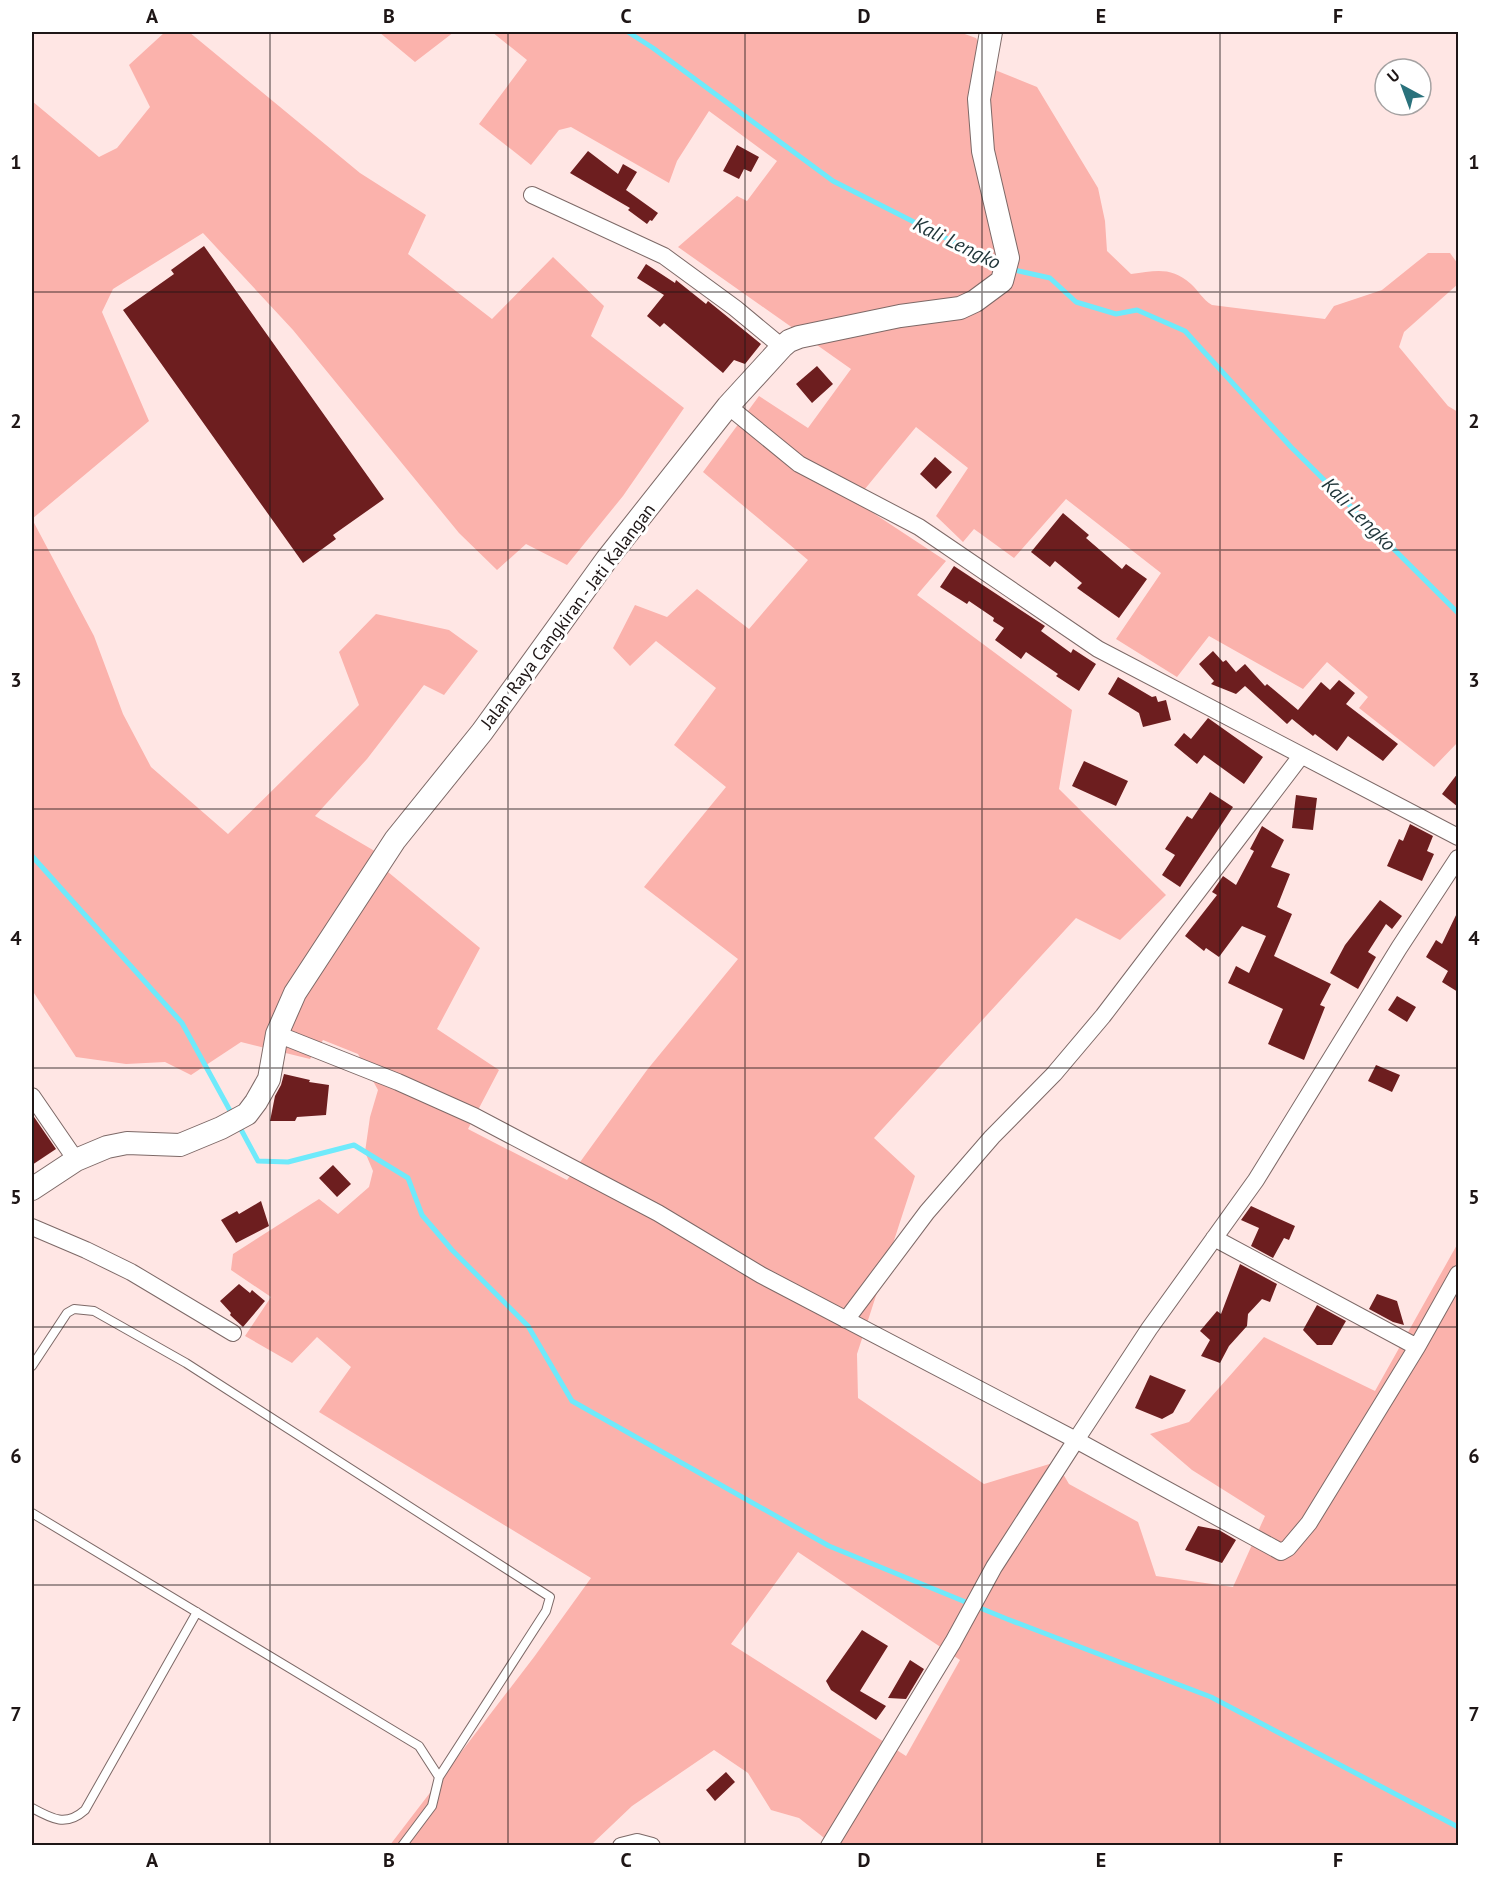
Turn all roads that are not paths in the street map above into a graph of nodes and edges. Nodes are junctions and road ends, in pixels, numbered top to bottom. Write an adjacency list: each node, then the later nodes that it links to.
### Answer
1 (991, 32): 3 (street, Jalan Raya Cangkiran - Jati Kalangan)
2 (532, 195): 3 (street)
3 (782, 347): 4 (street, Jalan Raya Cangkiran - Jati Kalangan)
4 (728, 406): 5 (street); 8 (street, Jalan Raya Cangkiran - Jati Kalangan)
5 (1300, 756): 6 (street); 15 (street)
6 (1458, 837)
7 (1458, 858): 13 (street)
8 (277, 1034): 10 (street, Jalan Raya Cangkiran - Jati Kalangan); 15 (street)
9 (32, 1096): 10 (street)
10 (76, 1160): 11 (street, Jalan Raya Cangkiran - Jati Kalangan)
11 (32, 1190)
12 (32, 1227): 16 (street)
13 (1214, 1238): 17 (street); 19 (street)
14 (1458, 1275): 17 (street)
15 (846, 1320): 19 (street)
16 (233, 1333)
17 (1417, 1347): 19 (street)
18 (32, 1366): 22 (lane)
19 (1076, 1440): 27 (street)
20 (32, 1513): 21 (lane)
21 (197, 1612): 22 (lane); 23 (lane)
22 (439, 1777): 24 (lane)
23 (32, 1808)
24 (402, 1845)
25 (621, 1845): 26 (street)
26 (652, 1845)
27 (829, 1845)

